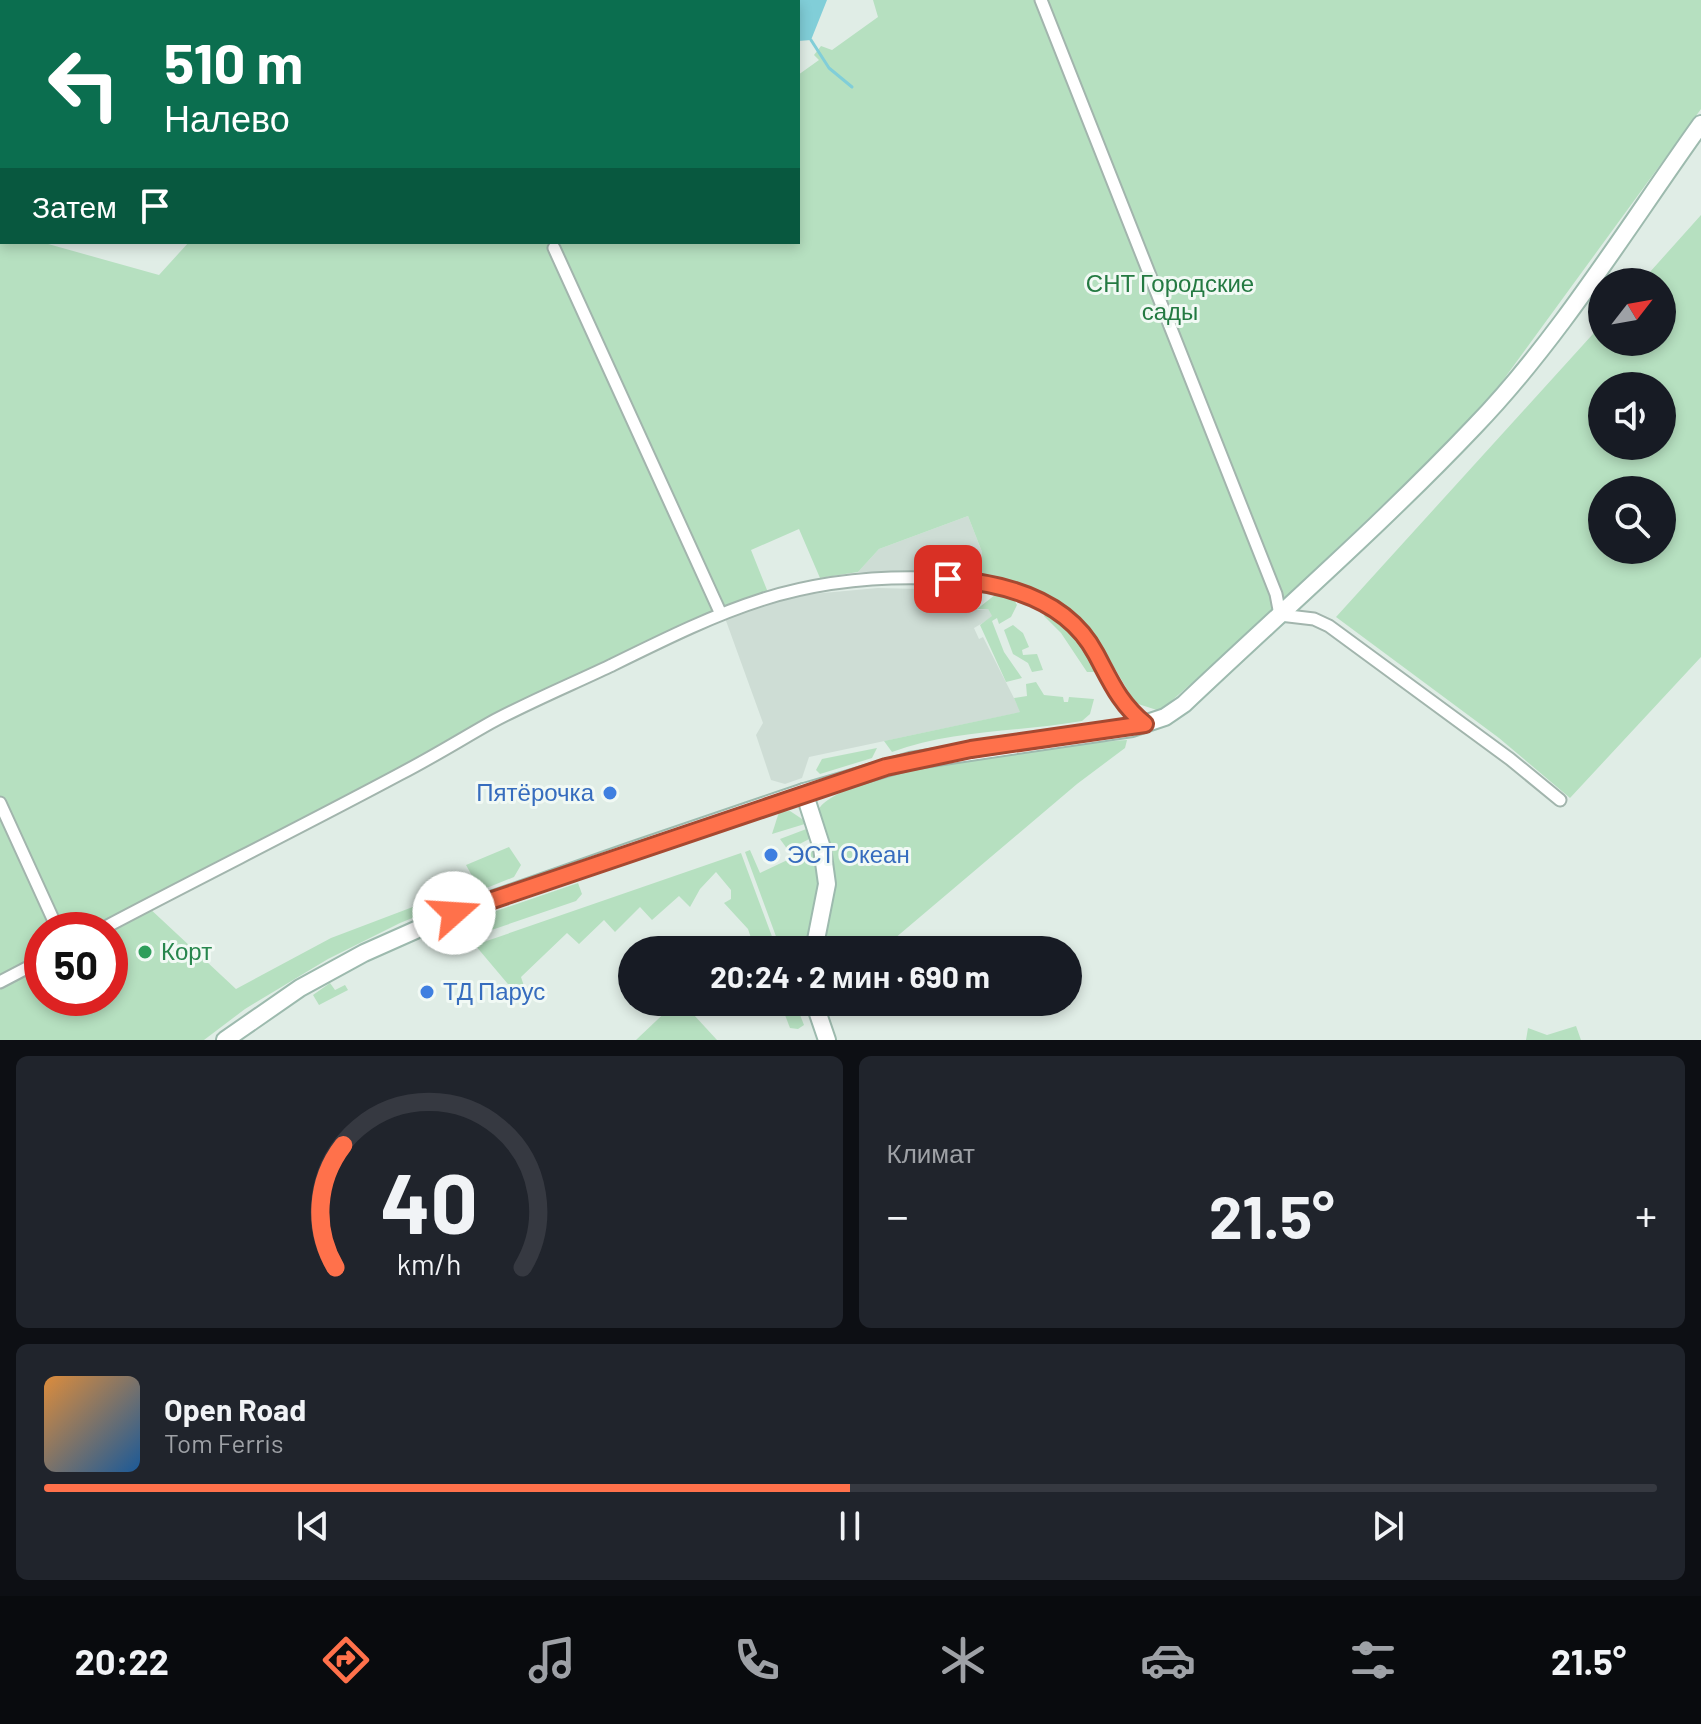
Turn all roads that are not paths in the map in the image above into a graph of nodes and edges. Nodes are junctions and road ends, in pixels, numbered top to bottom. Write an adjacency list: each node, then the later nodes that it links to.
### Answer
1 (1041, 0): 5 (street)
2 (1701, 124): 5 (main road)
3 (554, 248): 4 (street)
4 (720, 612): 6 (street); 11 (street)
5 (1280, 615): 6 (main road); 8 (street)
6 (1145, 724): 7 (main road)
7 (804, 792): 12 (main road); 16 (main road)
8 (1560, 800)
9 (0, 803): 10 (street)
10 (50, 912)
11 (128, 916)
12 (817, 936)
13 (24, 969): 14 (street)
14 (0, 982)
15 (819, 1016): 17 (main road)
16 (225, 1040)
17 (827, 1040)

